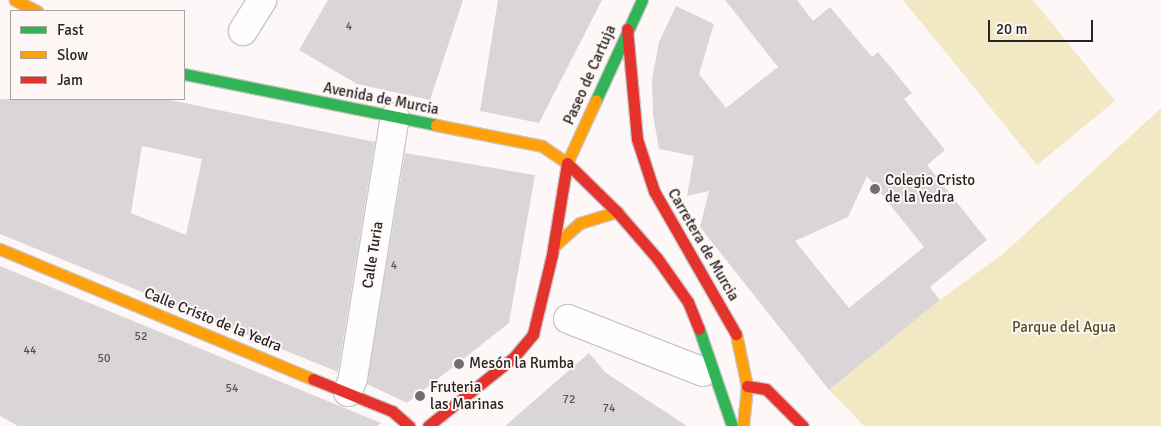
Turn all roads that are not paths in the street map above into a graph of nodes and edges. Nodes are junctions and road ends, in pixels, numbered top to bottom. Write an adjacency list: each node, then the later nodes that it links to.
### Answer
1 (14, 0): 4 (main road)
2 (262, 0): 6 (street)
3 (642, 0): 5 (main road, Paseo de Cartuja)
4 (35, 10)
5 (627, 29): 9 (main road, Paseo de Cartuja); 18 (main road, Carretera de Murcia)
6 (243, 32)
7 (185, 74): 8 (main road, Avenida de Murcia)
8 (395, 117): 9 (main road, Avenida de Murcia); 19 (street, Calle Turia)
9 (567, 163): 10 (main road); 11 (main road, Paseo de Cartuja)
10 (618, 212): 11 (main road); 13 (main road)
11 (553, 247): 21 (main road, Paseo de Cartuja)
12 (0, 249): 19 (main road, Calle Cristo de la Yedra)
13 (688, 302): 14 (main road); 22 (main road)
14 (708, 317)
15 (568, 318): 17 (street)
16 (725, 348): 18 (main road)
17 (703, 372)
18 (747, 386): 23 (main road, Carretera de Murcia); 24 (main road)
19 (348, 392): 20 (main road, Calle Cristo de la Yedra)
20 (409, 426)
21 (428, 426)
22 (732, 426)
23 (743, 426)
24 (803, 426)

